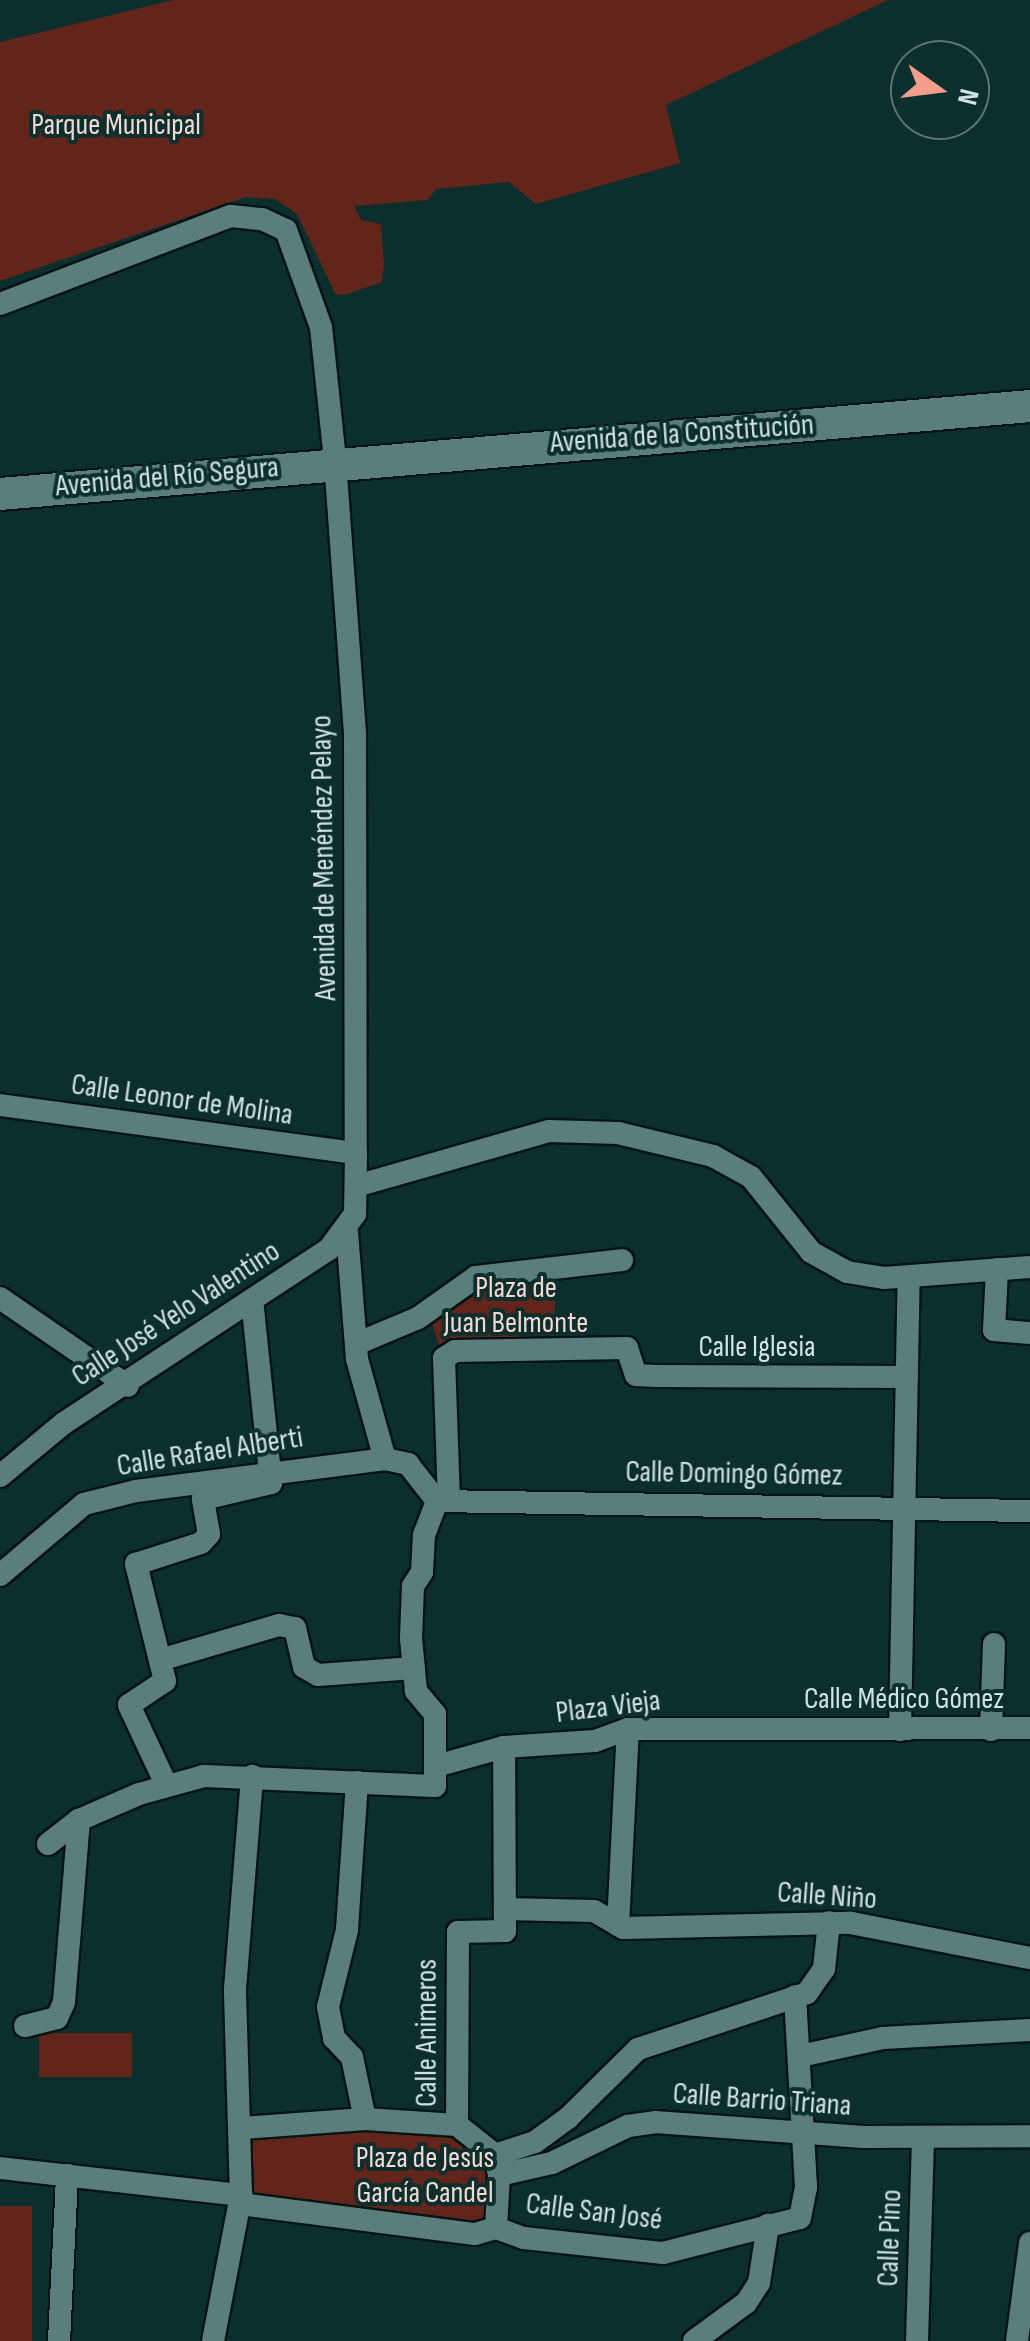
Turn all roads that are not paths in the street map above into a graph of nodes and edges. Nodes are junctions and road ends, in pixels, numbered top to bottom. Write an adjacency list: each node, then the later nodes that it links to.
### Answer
1 (0, 304): 3 (street, Avenida de Menéndez Pelayo)
2 (1030, 406): 3 (street, Avenida de la Constitución)
3 (335, 462): 4 (street, Avenida del Río Segura); 6 (street, Avenida de Menéndez Pelayo)
4 (0, 494)
5 (0, 1106): 6 (street, Calle Leonor de Molina)
6 (356, 1153): 7 (street, Avenida de Menéndez Pelayo)
7 (356, 1186): 8 (street); 12 (street)
8 (347, 1232): 14 (street, Calle José Yelo Valentino); 16 (street)
9 (622, 1260): 16 (street)
10 (1030, 1267): 11 (street)
11 (997, 1270): 12 (street); 15 (street)
12 (908, 1277): 17 (street)
13 (0, 1298): 18 (street)
14 (252, 1300): 18 (street, Calle José Yelo Valentino); 20 (street)
15 (1030, 1333)
16 (356, 1344): 19 (street)
17 (906, 1377): 22 (street, Calle Iglesia); 23 (street)
18 (128, 1386): 21 (street, Calle José Yelo Valentino)
19 (385, 1458): 20 (street, Calle Rafael Alberti); 22 (street)
20 (274, 1472): 25 (street, Calle Rafael Alberti); 27 (street)
21 (0, 1476)
22 (443, 1501): 23 (street, Calle Domingo Gómez); 28 (street)
23 (906, 1507): 24 (street, Calle Domingo Gómez); 32 (street)
24 (1030, 1510)
25 (0, 1575)
26 (994, 1644): 33 (street)
27 (160, 1660): 28 (street); 37 (street)
28 (414, 1668): 36 (street)
29 (1030, 1728): 33 (street, Calle Médico Gómez)
30 (628, 1729): 31 (street, Plaza Vieja); 34 (street, Plaza Vieja); 43 (street)
31 (778, 1730): 32 (street, Calle Médico Gómez)
32 (900, 1730): 33 (street, Calle Médico Gómez)
33 (991, 1730)
34 (504, 1747): 36 (street, Plaza Vieja); 41 (street)
35 (252, 1776): 37 (street, Plaza Vieja); 38 (street, Plaza Vieja); 51 (street)
36 (436, 1776): 38 (street, Plaza Vieja)
37 (165, 1782): 39 (street, Plaza Vieja)
38 (357, 1782): 49 (street)
39 (79, 1820): 40 (street, Plaza Vieja); 46 (street)
40 (48, 1844)
41 (505, 1909): 43 (street, Calle Niño); 50 (street, Calle Animeros)
42 (829, 1922): 43 (street, Calle Niño); 44 (street, Calle Niño); 45 (street)
43 (618, 1924)
44 (1030, 1958)
45 (795, 1996): 48 (street); 55 (street)
46 (25, 2026)
47 (1030, 2030): 48 (street)
48 (800, 2056): 52 (street)
49 (365, 2118): 50 (street); 51 (street)
50 (457, 2124): 55 (street)
51 (242, 2128): 58 (street)
52 (804, 2135): 54 (street, Calle Barrio Triana); 55 (street, Calle Barrio Triana); 59 (street, Calle San José)
53 (1030, 2136): 54 (street, Calle Barrio Triana)
54 (923, 2137): 65 (street, Calle Pino)
55 (497, 2165): 60 (street)
56 (0, 2168): 57 (street)
57 (67, 2176): 58 (street); 62 (street)
58 (241, 2200): 60 (street); 63 (street)
59 (768, 2225): 60 (street, Calle San José); 64 (street)
60 (496, 2228)
61 (1030, 2244): 66 (street)
62 (58, 2341)
63 (213, 2341)
64 (694, 2341)
65 (916, 2341)
66 (1017, 2341)

